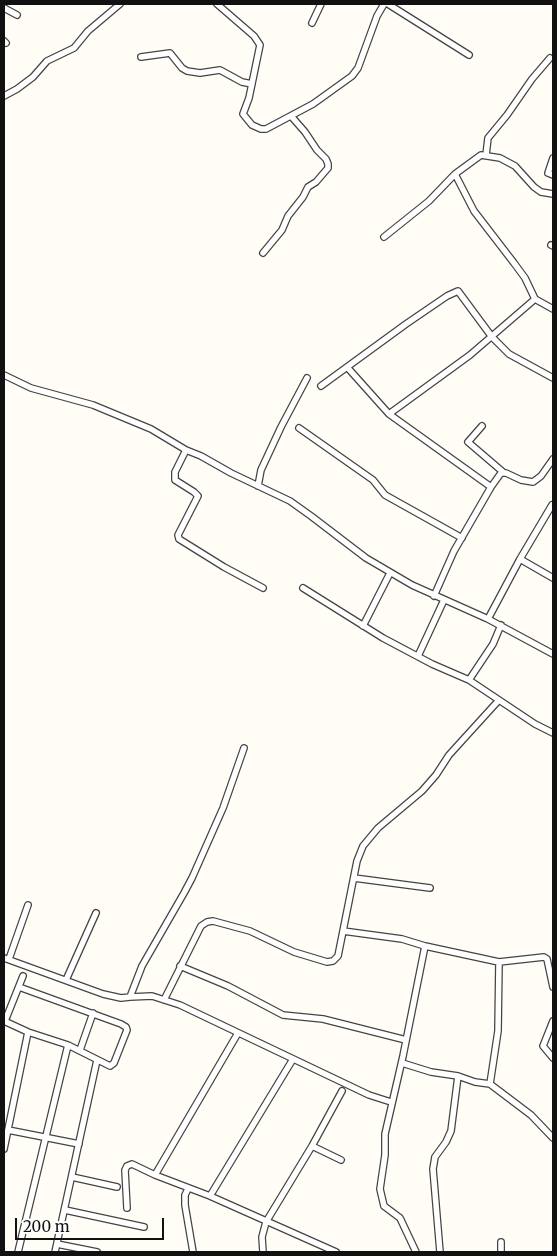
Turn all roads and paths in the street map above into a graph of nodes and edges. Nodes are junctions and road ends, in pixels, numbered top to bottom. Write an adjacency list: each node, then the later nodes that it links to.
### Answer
1 (120, 4): 13 (street)
2 (217, 4): 12 (street)
3 (321, 4): 8 (street)
4 (384, 4): 14 (street)
5 (388, 4): 9 (street)
6 (4, 8): 7 (street)
7 (17, 15)
8 (312, 22)
9 (469, 55)
10 (142, 57): 12 (street)
11 (550, 58): 15 (street)
12 (252, 84): 14 (street)
13 (4, 96)
14 (291, 116): 21 (street)
15 (486, 155): 17 (street); 19 (street)
16 (553, 158): 18 (street)
17 (455, 174): 20 (street); 22 (street)
18 (553, 175)
19 (553, 194)
20 (384, 237)
21 (263, 253)
22 (535, 298): 23 (street); 24 (street)
23 (553, 309)
24 (492, 337): 25 (street); 28 (street); 30 (street)
25 (346, 367): 29 (street); 30 (street)
26 (4, 375): 33 (street)
27 (307, 378): 36 (street)
28 (553, 378)
29 (321, 386)
30 (389, 414): 37 (street)
31 (482, 426): 35 (street)
32 (299, 428): 39 (street)
33 (186, 450): 36 (street); 43 (street)
34 (553, 459): 35 (street)
35 (503, 472): 37 (street)
36 (258, 486): 41 (street)
37 (491, 487): 39 (street)
38 (552, 505): 40 (street)
39 (462, 538): 45 (street)
40 (520, 559): 42 (street); 47 (street)
41 (390, 573): 45 (street); 49 (street)
42 (553, 578)
43 (263, 588)
44 (303, 588): 49 (street)
45 (434, 596): 46 (street)
46 (444, 600): 47 (street); 51 (street)
47 (488, 619): 48 (street)
48 (500, 625): 50 (street); 52 (street)
49 (363, 626): 51 (street)
50 (553, 654)
51 (418, 656): 52 (street)
52 (469, 680): 53 (street)
53 (498, 700): 54 (street); 56 (street)
54 (553, 733)
55 (244, 748): 69 (street)
56 (354, 878): 57 (street); 60 (street)
57 (430, 888)
58 (28, 905): 62 (street)
59 (96, 913): 66 (street)
60 (343, 931): 61 (street); 64 (street)
61 (425, 946): 63 (street); 76 (street)
62 (6, 959): 66 (street)
63 (499, 962): 68 (street); 84 (street)
64 (180, 966): 70 (street); 76 (street)
65 (23, 976): 67 (street)
66 (66, 980): 69 (street)
67 (19, 987): 71 (street); 72 (street)
68 (553, 987)
69 (130, 997): 70 (street)
70 (164, 1000): 75 (street)
71 (93, 1013): 78 (street); 81 (street)
72 (4, 1021): 74 (street)
73 (553, 1022): 79 (street)
74 (28, 1032): 77 (street); 87 (street)
75 (238, 1033): 80 (street); 94 (street)
76 (406, 1040): 82 (street)
77 (68, 1045): 78 (street); 88 (street)
78 (80, 1050): 81 (street)
79 (553, 1058)
80 (293, 1059): 86 (street); 98 (street)
81 (97, 1060): 90 (street)
82 (402, 1063): 83 (street); 86 (street)
83 (458, 1076): 84 (street); 112 (street)
84 (490, 1084): 89 (street)
85 (342, 1091): 91 (street)
86 (391, 1102): 111 (street)
87 (8, 1130): 88 (street); 92 (street)
88 (46, 1137): 90 (street); 105 (street)
89 (553, 1138)
90 (79, 1144): 95 (street)
91 (312, 1146): 93 (street); 101 (street)
92 (4, 1149)
93 (341, 1160)
94 (155, 1175): 97 (street); 99 (street)
95 (72, 1177): 96 (street); 100 (street)
96 (117, 1187)
97 (188, 1189): 98 (street); 108 (street)
98 (210, 1196): 101 (street)
99 (127, 1208)
100 (65, 1210): 102 (street); 104 (street)
101 (266, 1222): 109 (street); 110 (street)
102 (144, 1227)
103 (501, 1242): 113 (street)
104 (57, 1244): 106 (street); 107 (street)
105 (18, 1252)
106 (56, 1252)
107 (96, 1252)
108 (193, 1252)
109 (263, 1252)
110 (336, 1252)
111 (416, 1252)
112 (440, 1252)
113 (501, 1252)

